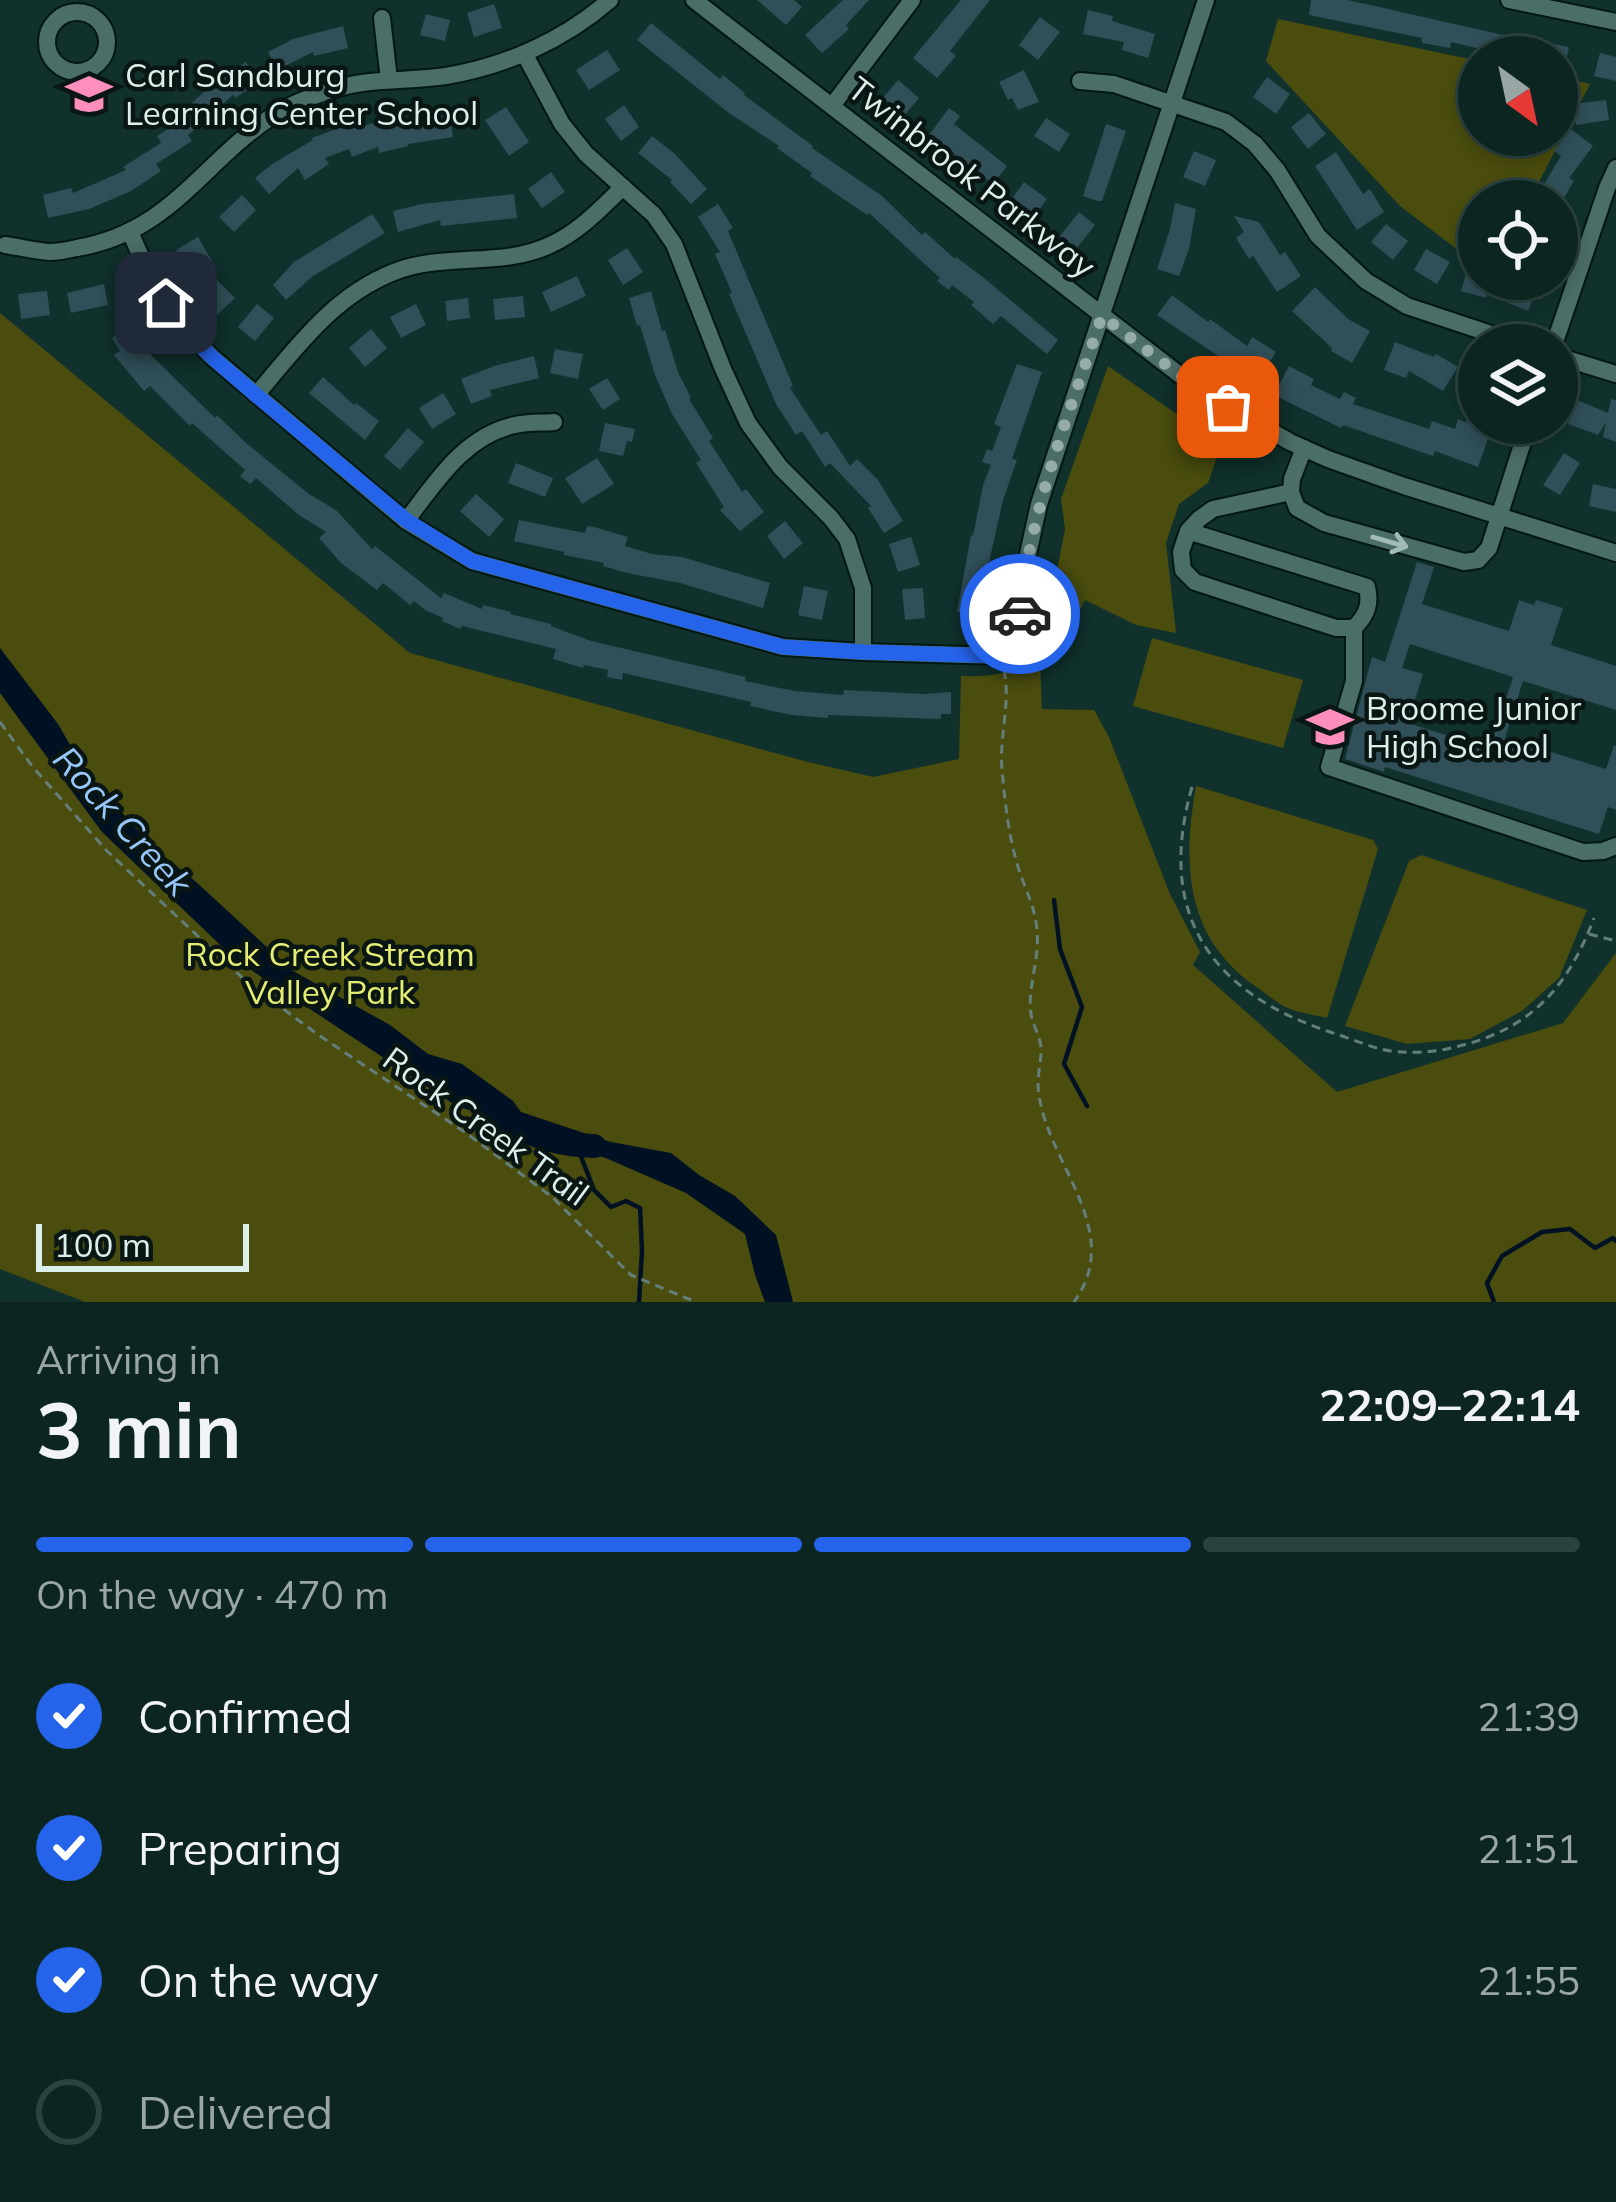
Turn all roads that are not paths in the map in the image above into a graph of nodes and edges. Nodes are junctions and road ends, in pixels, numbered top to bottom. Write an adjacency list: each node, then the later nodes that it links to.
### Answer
1 (610, 0): 8 (street)
2 (694, 0): 12 (street, Twinbrook Parkway)
3 (912, 0): 12 (street)
4 (1206, 0): 11 (street)
5 (1509, 0): 7 (street)
6 (382, 18): 9 (street)
7 (1616, 22)
8 (525, 55): 9 (street); 14 (street)
9 (389, 80): 16 (street)
10 (1080, 81): 11 (street)
11 (1172, 103): 18 (street); 19 (street)
12 (832, 106): 18 (street, Twinbrook Parkway)
13 (1616, 168): 15 (street)
14 (622, 187): 23 (street); 33 (street)
15 (1611, 189): 20 (street)
16 (130, 232): 17 (street); 23 (street)
17 (5, 245)
18 (1102, 316): 26 (street, Twinbrook Parkway); 33 (street)
19 (1461, 324)
20 (1562, 324)
21 (1578, 362): 22 (street)
22 (1616, 374)
23 (256, 395): 29 (street)
24 (554, 422): 29 (street)
25 (1522, 444): 28 (street)
26 (1304, 448): 27 (street); 28 (street, Twinbrook Parkway)
27 (1291, 492): 28 (street, one-way to 28); 30 (street)
28 (1500, 516): 31 (street, Twinbrook Parkway)
29 (406, 520): 33 (street)
30 (1188, 531): 32 (street); 32 (street)
31 (1616, 553)
32 (1354, 628): 34 (street)
33 (863, 652)
34 (1616, 846)

